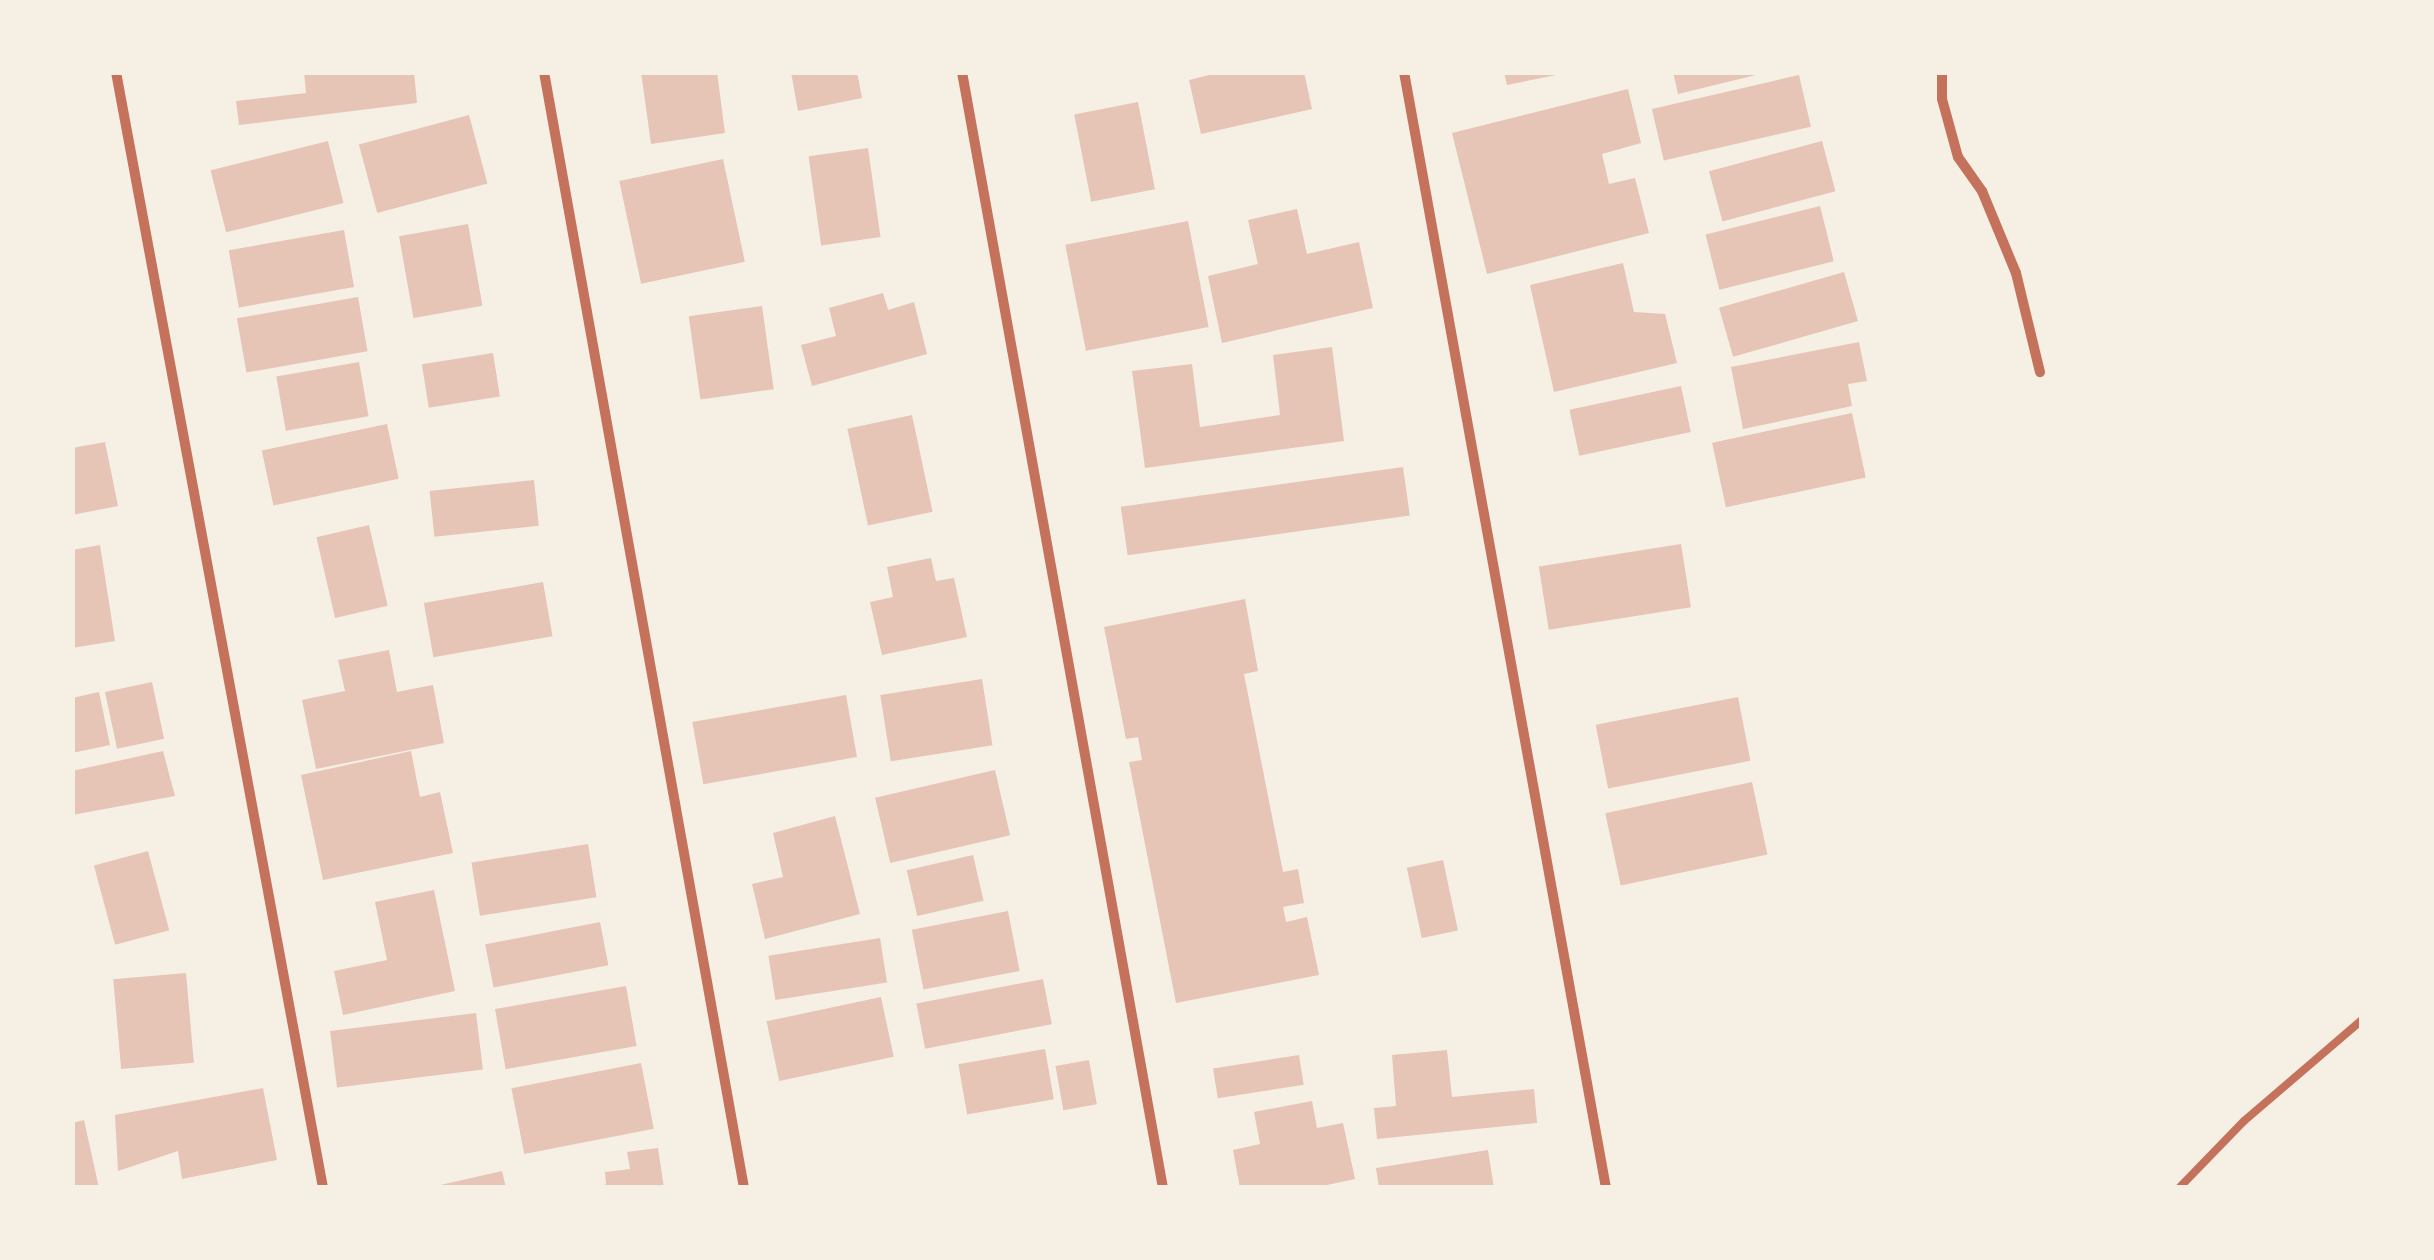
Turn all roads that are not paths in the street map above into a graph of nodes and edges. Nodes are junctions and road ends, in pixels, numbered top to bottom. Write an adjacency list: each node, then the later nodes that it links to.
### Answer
1 (116, 72): 8 (street)
2 (544, 72): 9 (street)
3 (962, 72): 10 (street)
4 (1404, 72): 11 (street)
5 (1942, 72): 6 (street)
6 (2040, 372)
7 (2362, 1020): 12 (lane)
8 (323, 1188)
9 (744, 1188)
10 (1163, 1188)
11 (1606, 1188)
12 (2180, 1188)

